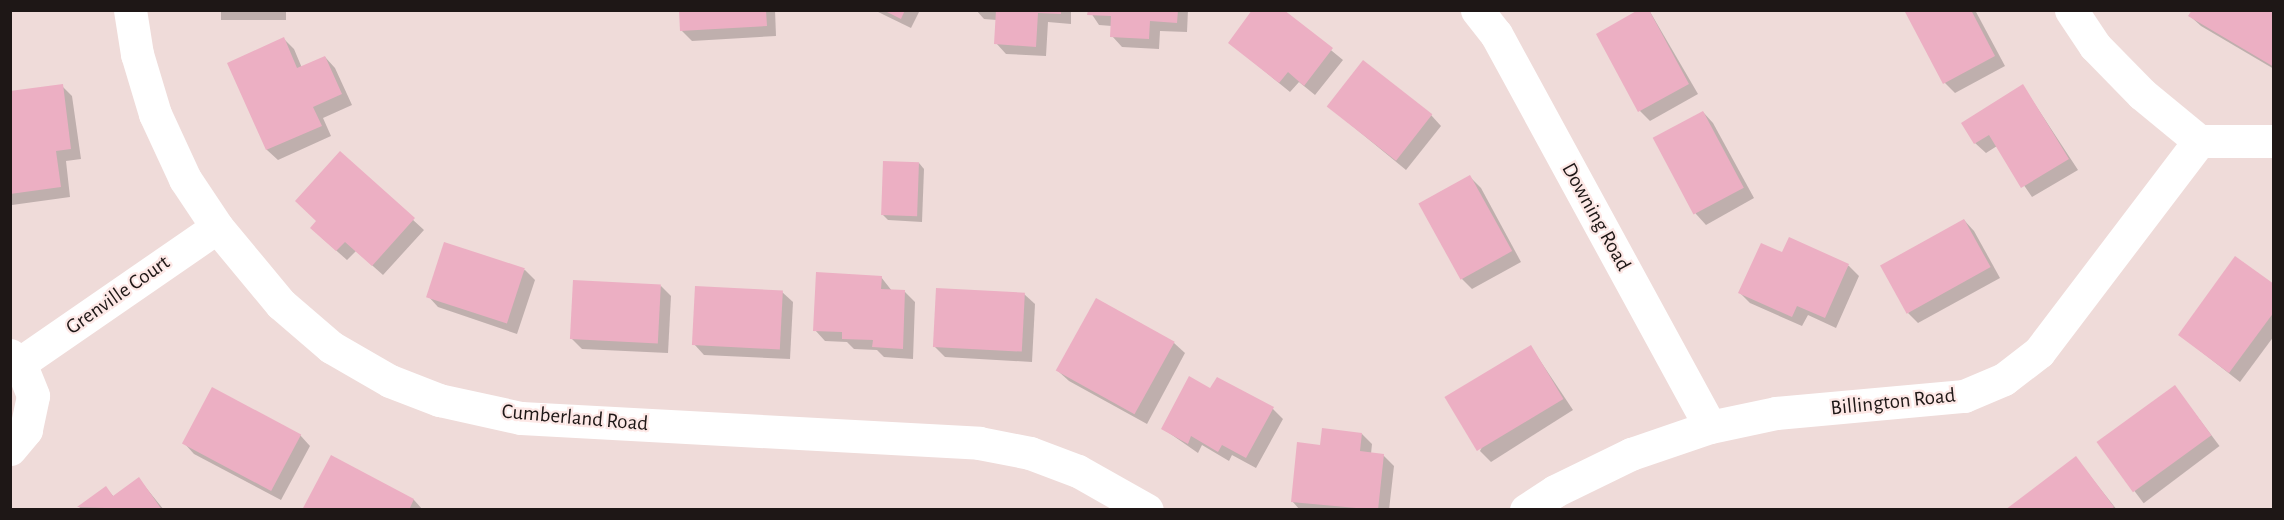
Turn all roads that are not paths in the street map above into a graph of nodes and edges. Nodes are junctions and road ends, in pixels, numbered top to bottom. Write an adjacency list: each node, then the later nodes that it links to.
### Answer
1 (130, 10): 6 (street, Cumberland Road)
2 (1476, 10): 8 (street, Downing Road)
3 (2071, 10): 4 (street)
4 (2199, 141): 5 (street); 8 (street, Billington Road)
5 (2274, 141)
6 (217, 227): 7 (street, Grenville Court); 10 (street, Cumberland Road)
7 (15, 359): 9 (street, Grenville Court)
8 (1710, 427): 11 (street, Billington Road)
9 (10, 449)
10 (1147, 510)
11 (1526, 510)

